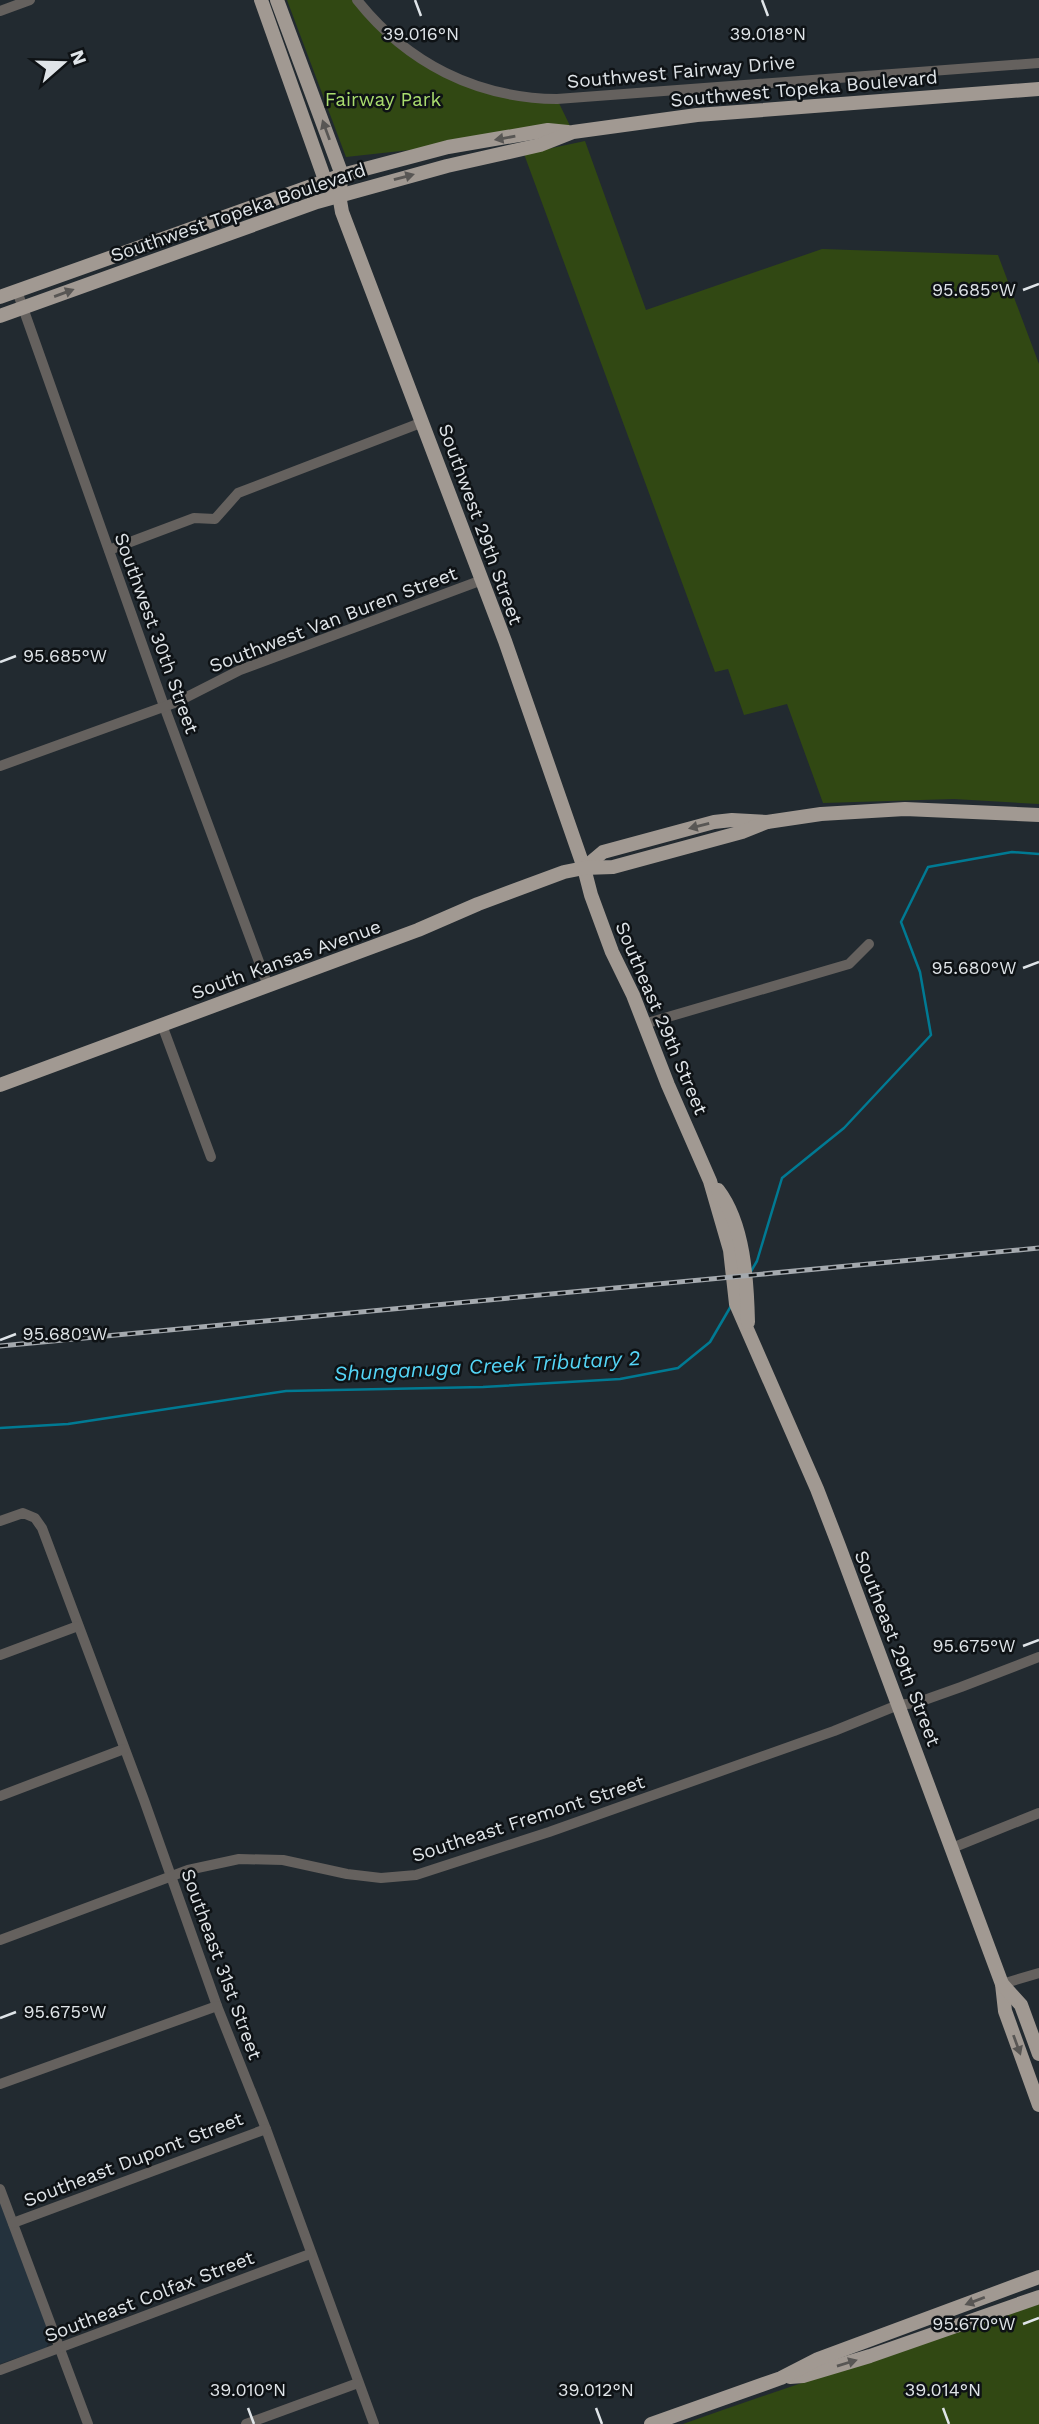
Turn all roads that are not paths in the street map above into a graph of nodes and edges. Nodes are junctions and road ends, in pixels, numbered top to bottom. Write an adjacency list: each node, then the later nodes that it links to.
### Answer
1 (30, 0): 5 (street)
2 (261, 0): 10 (main road, Southwest 29th Street)
3 (278, 0): 9 (main road, Southwest 29th Street, one-way to 3)
4 (356, 0): 6 (street, Southwest Fairway Drive)
5 (0, 11)
6 (1039, 63)
7 (1039, 89): 8 (main road, Southwest Topeka Boulevard)
8 (573, 132): 9 (main road, Southwest Topeka Boulevard, one-way to 9); 11 (main road, Southwest Topeka Boulevard, one-way to 8)
9 (342, 175): 10 (main road, Southwest Topeka Boulevard); 11 (main road, Southwest 29th Street)
10 (325, 180): 11 (main road, Southwest 29th Street); 12 (main road, Southwest Topeka Boulevard)
11 (339, 195): 14 (main road, Southwest Topeka Boulevard, one-way to 11); 16 (main road, Southwest 29th Street)
12 (17, 291): 13 (main road, Southwest Topeka Boulevard); 14 (street, Southwest 30th Street)
13 (0, 297)
14 (23, 308): 15 (main road, Southwest Topeka Boulevard); 17 (street, Southwest 30th Street)
15 (0, 316)
16 (423, 422): 17 (street); 18 (main road, Southwest 29th Street)
17 (109, 550): 19 (street, Southwest 30th Street)
18 (482, 580): 19 (street, Southwest Van Buren Street); 22 (main road, Southwest 29th Street)
19 (164, 706): 20 (street, Southwest Van Buren Street); 24 (street, Southwest 30th Street)
20 (0, 766)
21 (1039, 815): 22 (main road, South Kansas Avenue)
22 (584, 868): 24 (main road, South Kansas Avenue); 25 (main road, Southeast 29th Street)
23 (869, 944): 25 (street)
24 (268, 986): 26 (main road, South Kansas Avenue)
25 (644, 1024): 33 (main road, Southeast 29th Street)
26 (162, 1025): 27 (main road, South Kansas Avenue); 28 (street)
27 (0, 1086)
28 (211, 1157)
29 (0, 1521): 30 (street, Southeast 31st Street)
30 (78, 1626): 31 (street); 34 (street, Southeast 31st Street)
31 (0, 1655)
32 (1039, 1657): 33 (street, Southeast Fremont Street)
33 (898, 1705): 37 (main road, Southeast 29th Street); 38 (street, Southeast Fremont Street)
34 (124, 1749): 35 (street); 38 (street, Southeast 31st Street)
35 (0, 1796)
36 (1039, 1813): 37 (street)
37 (952, 1848): 41 (main road, Southeast 29th Street)
38 (171, 1877): 39 (street, Southeast Fremont Street); 42 (street, Southeast 31st Street)
39 (0, 1940)
40 (1039, 1973): 41 (street)
41 (1002, 1984): 43 (main road, Southeast 29th Street); 45 (main road, Southeast 29th Street, one-way to 45)
42 (217, 2006): 44 (street); 46 (street, Southeast 31st Street)
43 (1039, 2054)
44 (0, 2084)
45 (1039, 2105)
46 (266, 2129): 48 (street, Southeast Dupont Street); 49 (street, Southeast 31st Street)
47 (0, 2189): 48 (street)
48 (13, 2223): 52 (street)
49 (310, 2254): 52 (street, Southeast Colfax Street); 55 (street, Southeast 31st Street)
50 (1039, 2277): 54 (main road, one-way to 54)
51 (1039, 2297): 54 (main road, one-way to 51)
52 (60, 2348): 53 (street, Southeast Colfax Street); 56 (street)
53 (0, 2370)
54 (781, 2378): 59 (main road)
55 (358, 2383): 57 (street); 58 (street, Southeast 31st Street)
56 (88, 2424)
57 (246, 2424)
58 (374, 2424)
59 (652, 2424)

